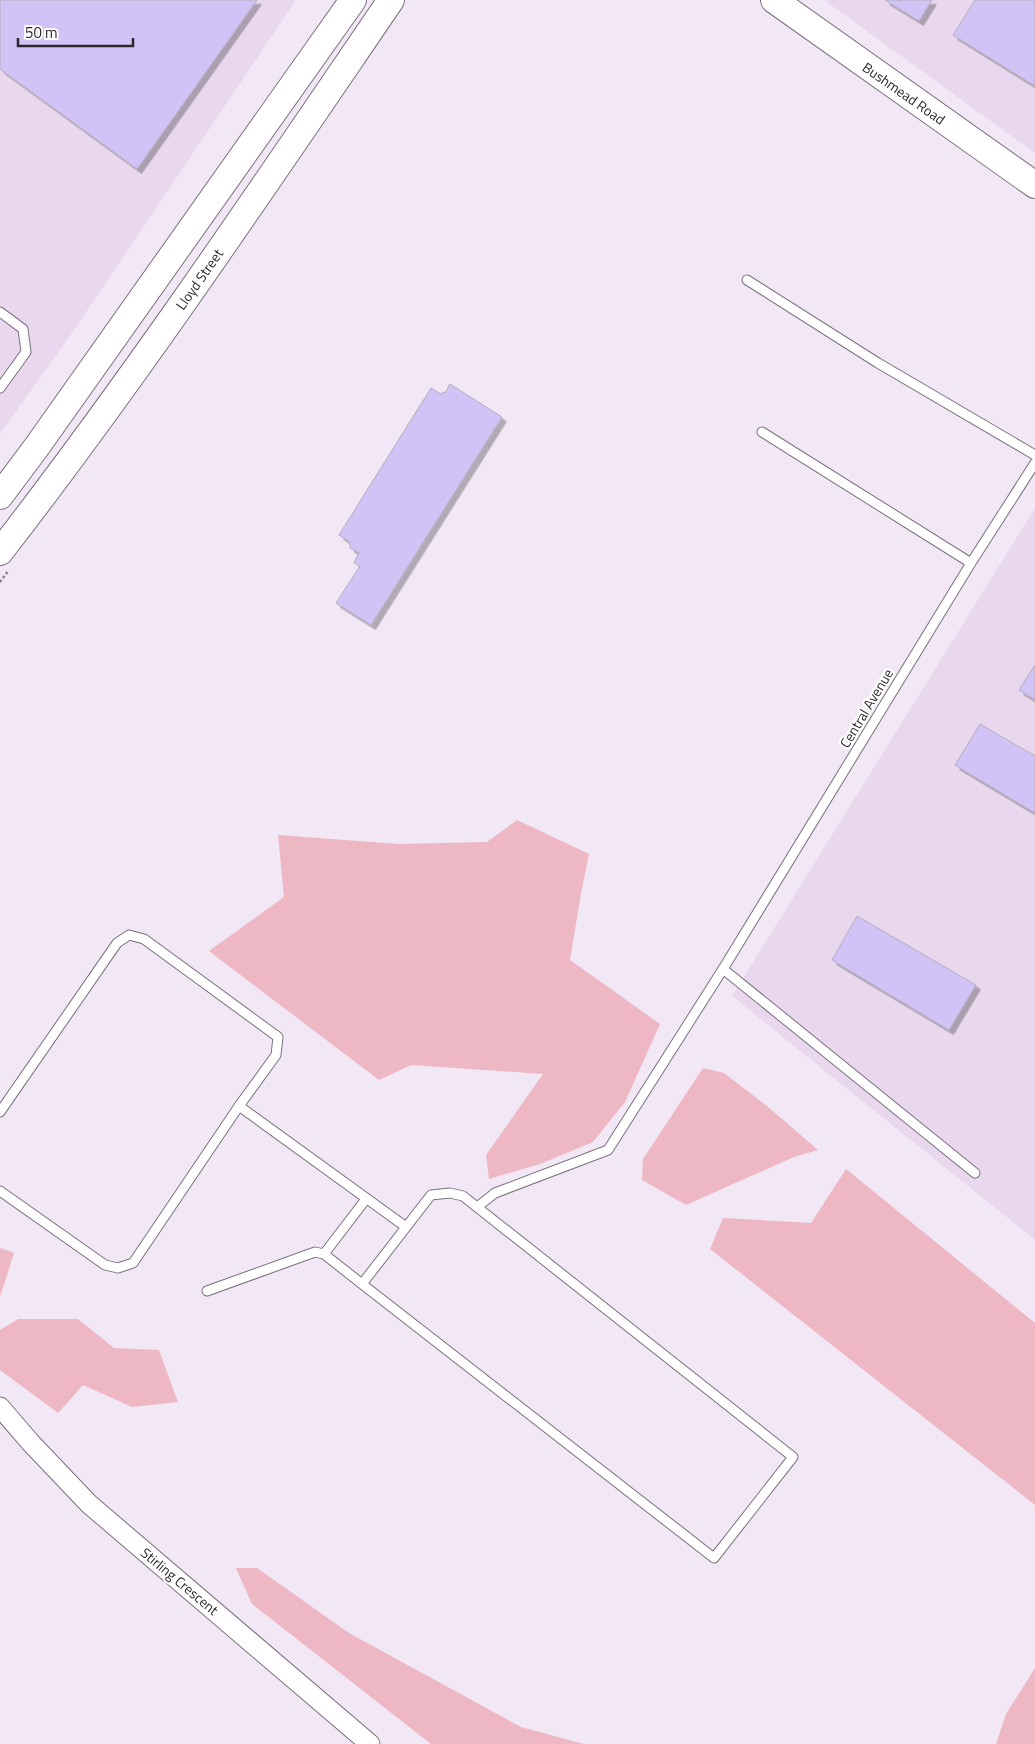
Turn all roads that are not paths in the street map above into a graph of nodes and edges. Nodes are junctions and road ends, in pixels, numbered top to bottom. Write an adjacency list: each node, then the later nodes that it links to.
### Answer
1 (353, 0): 11 (main road)
2 (391, 0): 12 (main road, Lloyd Street)
3 (774, 0): 4 (main road, Bushmead Road)
4 (1035, 185)
5 (747, 280): 9 (lane)
6 (0, 312): 7 (lane)
7 (0, 388)
8 (762, 432): 13 (lane)
9 (1035, 455)
10 (1035, 463): 13 (lane, Central Avenue)
11 (0, 496)
12 (0, 552)
13 (971, 563): 14 (lane, Central Avenue)
14 (723, 969): 17 (lane); 20 (lane, Central Avenue)
15 (239, 1106): 16 (lane); 18 (lane); 19 (lane)
16 (0, 1112)
17 (975, 1173)
18 (0, 1191)
19 (366, 1199): 21 (lane); 22 (lane)
20 (477, 1207): 21 (lane); 23 (lane)
21 (406, 1227): 23 (lane)
22 (324, 1254): 23 (lane); 24 (lane)
23 (362, 1284)
24 (207, 1291)
25 (0, 1407): 26 (street, Stirling Crescent)
26 (370, 1744)

